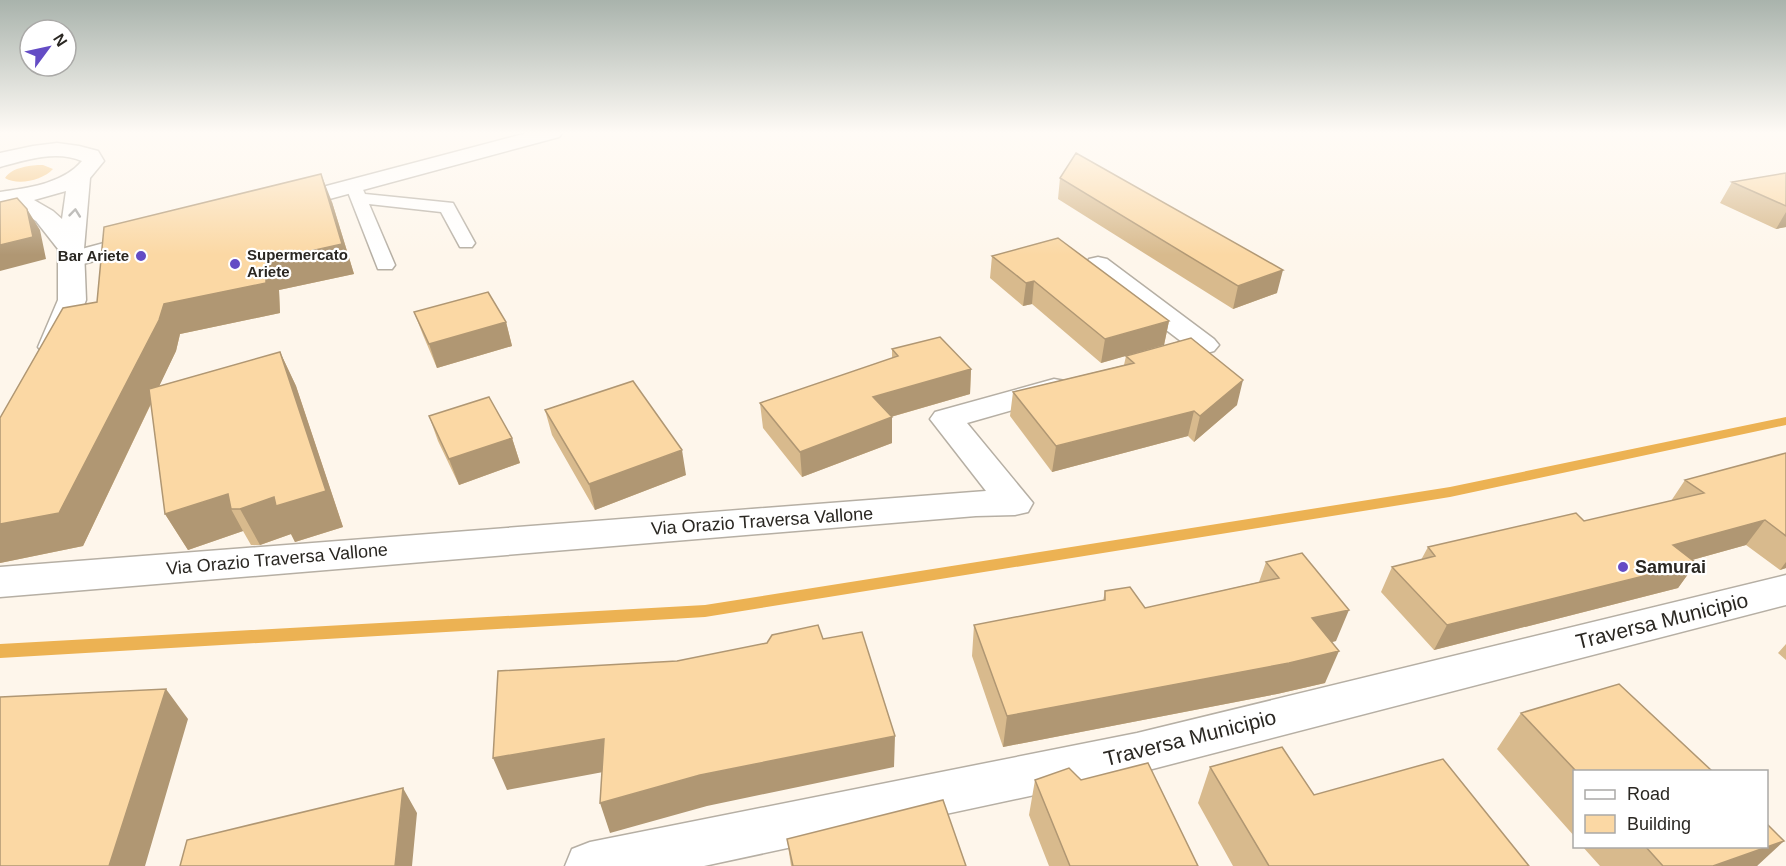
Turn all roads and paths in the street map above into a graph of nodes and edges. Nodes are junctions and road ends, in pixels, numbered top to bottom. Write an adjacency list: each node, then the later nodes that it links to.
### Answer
1 (82, 173): 3 (street)
2 (418, 173): 4 (street)
3 (79, 176): 5 (street); 9 (street, one-way to 3)
4 (357, 192): 6 (street); 8 (lane); 10 (lane)
5 (3, 198): 9 (street)
6 (262, 210)
7 (170, 234): 9 (street)
8 (466, 243)
9 (71, 254): 13 (street)
10 (385, 265)
11 (1098, 265): 12 (street)
12 (1126, 367)
13 (38, 375)
14 (1081, 380): 15 (street, Via Orazio Traversa Vallone)
15 (0, 582)
16 (1786, 590): 17 (street, Traversa Municipio)
17 (590, 866)

